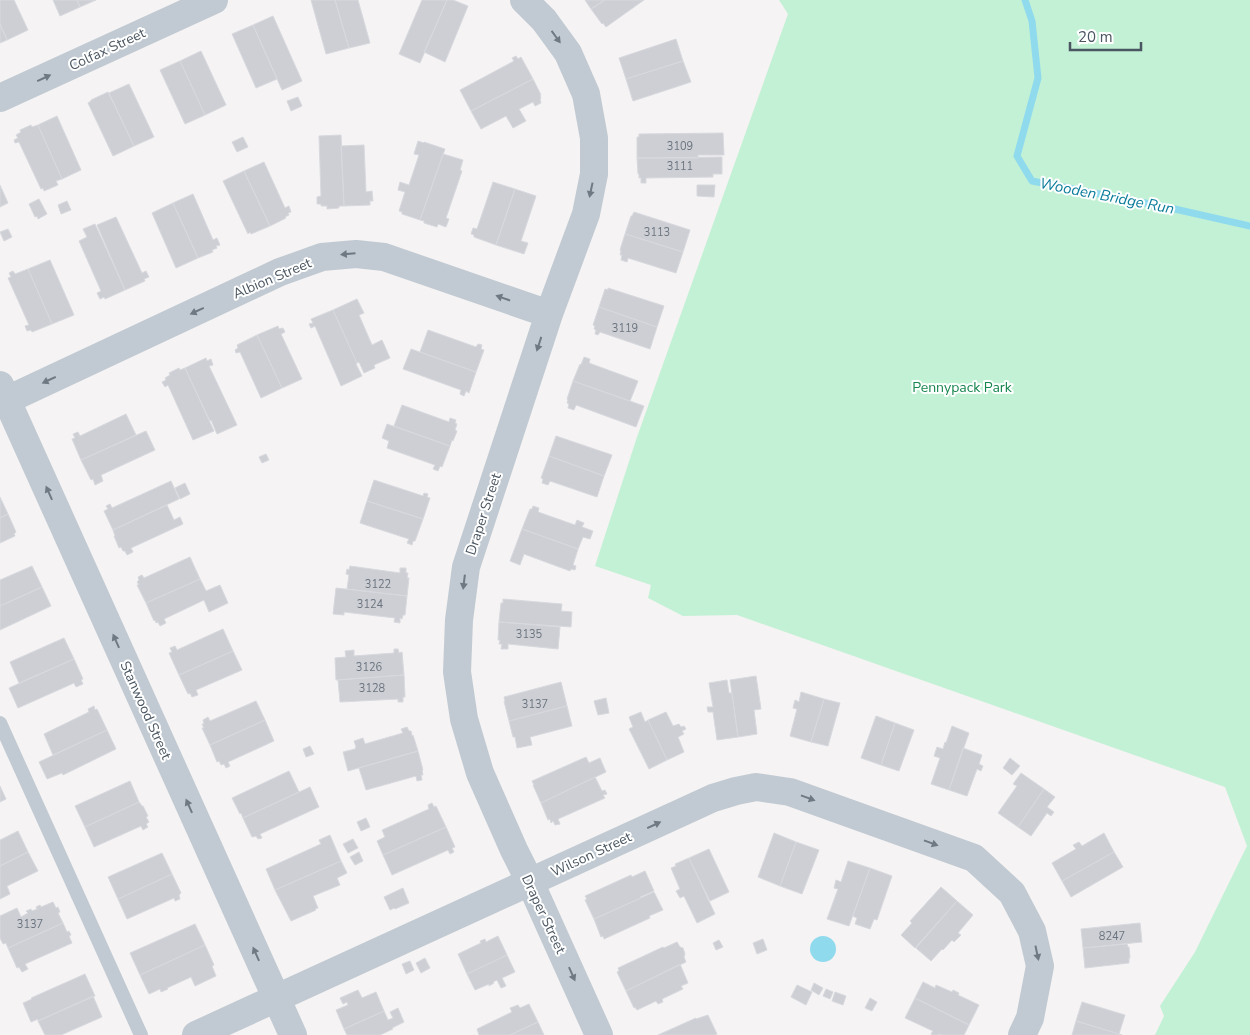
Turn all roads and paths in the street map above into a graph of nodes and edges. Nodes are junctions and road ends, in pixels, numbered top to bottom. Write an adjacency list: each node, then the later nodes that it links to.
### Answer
1 (214, 0): 3 (street, Colfax Street, one-way to 1)
2 (524, 0): 4 (street, Draper Street, one-way to 4)
3 (0, 98)
4 (549, 314): 5 (street, Albion Street, one-way to 5); 7 (street, Draper Street, one-way to 7)
5 (4, 392): 8 (street, Stanwood Street, one-way to 5)
6 (0, 723): 9 (lane)
7 (530, 882): 8 (street, Wilson Street); 12 (street, Draper Street, one-way to 12); 13 (street, Wilson Street, one-way to 13)
8 (276, 998): 10 (street, Wilson Street); 11 (street, Stanwood Street)
9 (141, 1035)
10 (196, 1035)
11 (293, 1035)
12 (599, 1035)
13 (1022, 1035)

